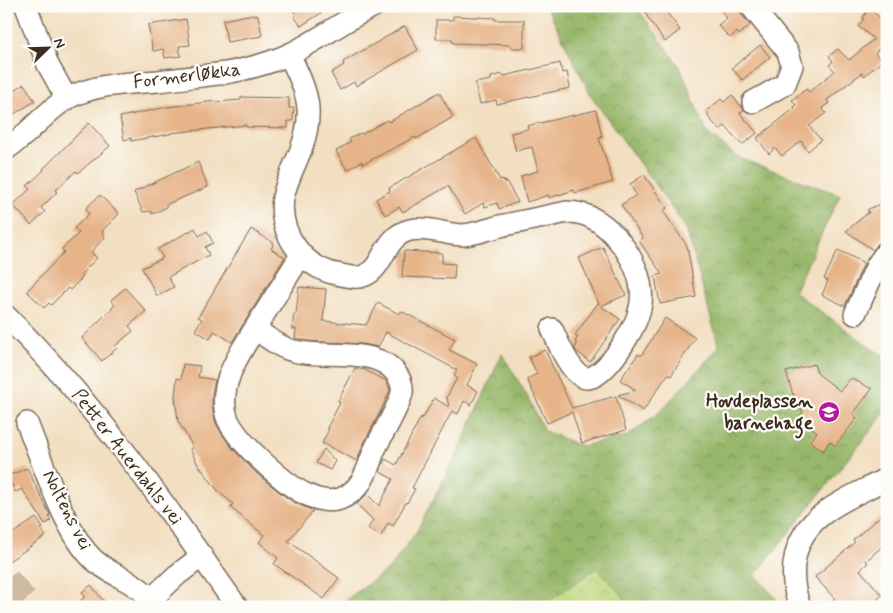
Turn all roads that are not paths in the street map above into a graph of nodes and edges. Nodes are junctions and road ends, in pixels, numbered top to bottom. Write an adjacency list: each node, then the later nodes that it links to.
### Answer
1 (26, 6): 5 (street)
2 (374, 6): 4 (street, Formerløkka)
3 (751, 6): 6 (street)
4 (289, 54): 5 (street, Formerløkka); 9 (street)
5 (66, 99): 7 (street, Formerløkka)
6 (753, 102)
7 (6, 149)
8 (887, 250): 10 (street)
9 (301, 255): 12 (street); 13 (street)
10 (855, 314)
11 (6, 316): 16 (street, Petter Auerdahls vei)
12 (255, 329): 12 (street)
13 (552, 329)
14 (28, 423): 17 (street, Noltens vei)
15 (887, 478): 19 (street)
16 (202, 556): 17 (street); 18 (street, Petter Auerdahls vei)
17 (147, 603)
18 (237, 607)
19 (800, 607)

